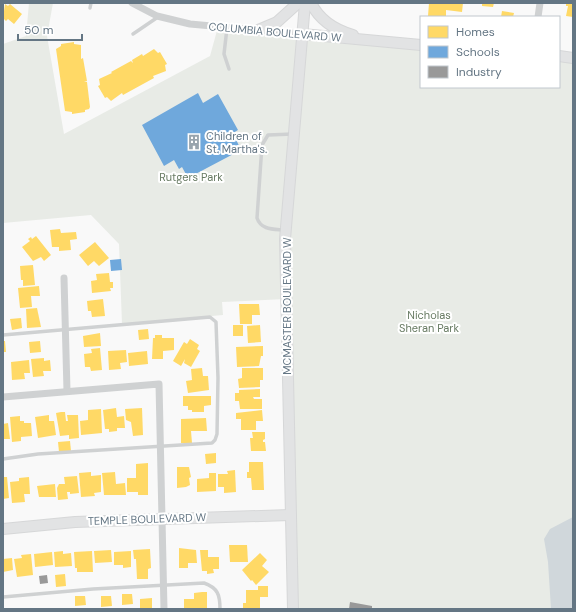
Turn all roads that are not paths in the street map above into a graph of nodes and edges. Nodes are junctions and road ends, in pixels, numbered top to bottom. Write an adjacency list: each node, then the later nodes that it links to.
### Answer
1 (91, 3): 7 (lane)
2 (132, 3): 8 (street, COLUMBIA BOULEVARD W)
3 (298, 3): 11 (street)
4 (305, 3): 13 (street, MCMASTER BOULEVARD W)
5 (311, 3): 14 (street)
6 (540, 3): 9 (street)
7 (90, 8)
8 (159, 16): 10 (street, COLUMBIA BOULEVARD W); 12 (lane)
9 (538, 16)
10 (227, 28): 11 (street, COLUMBIA BOULEVARD W); 18 (lane)
11 (258, 30): 13 (street, COLUMBIA BOULEVARD W)
12 (133, 34)
13 (302, 34): 14 (street, COLUMBIA BOULEVARD W); 19 (street, MCMASTER BOULEVARD W)
14 (367, 40): 15 (street, COLUMBIA BOULEVARD W)
15 (420, 44)
16 (560, 56): 17 (street)
17 (573, 58)
18 (229, 69)
19 (294, 134): 20 (street, MCMASTER BOULEVARD W); 20 (lane)
20 (286, 230): 28 (street, MCMASTER BOULEVARD W)
21 (64, 278): 22 (street)
22 (65, 330): 23 (lane); 24 (street); 26 (lane)
23 (3, 335)
24 (67, 391): 25 (street); 26 (street)
25 (3, 397)
26 (160, 446): 27 (lane); 29 (street)
27 (3, 459)
28 (290, 515): 29 (street, TEMPLE BOULEVARD W); 35 (street, MCMASTER BOULEVARD W)
29 (162, 519): 30 (street, TEMPLE BOULEVARD W); 31 (street)
30 (3, 529)
31 (164, 586): 32 (lane); 33 (street); 34 (lane)
32 (3, 597)
33 (164, 609)
34 (220, 609)
35 (293, 609)

